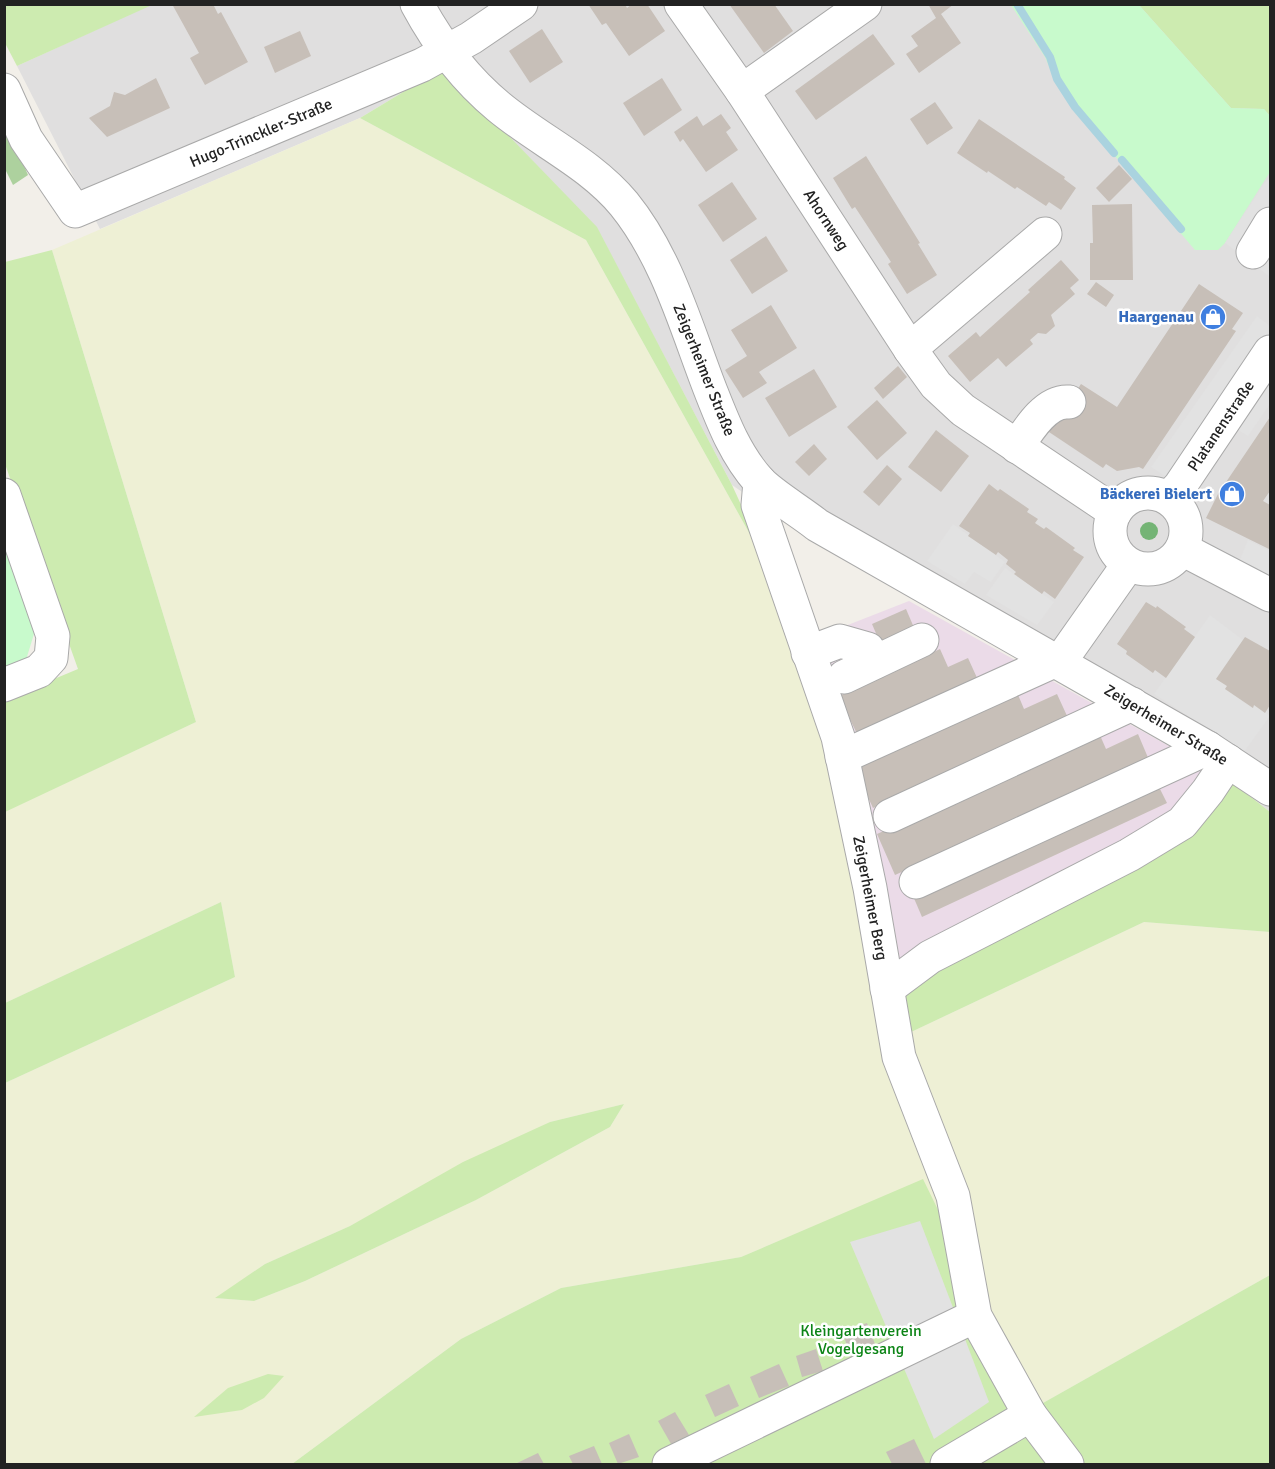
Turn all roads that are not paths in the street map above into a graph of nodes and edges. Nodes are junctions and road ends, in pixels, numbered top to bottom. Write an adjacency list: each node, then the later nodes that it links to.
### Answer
1 (417, 4): 5 (street, Zeigerheimer Straße)
2 (521, 4): 5 (street)
3 (681, 4): 7 (street, Ahornweg)
4 (865, 4): 7 (street)
5 (447, 52): 6 (street, Hugo-Trinckler-Straße); 15 (street, Zeigerheimer Straße)
6 (4, 90)
7 (742, 91): 11 (street, Ahornweg)
8 (1270, 224): 10 (street)
9 (1046, 234): 11 (street)
10 (1253, 252)
11 (910, 349): 14 (street, Ahornweg)
12 (1270, 352): 17 (street, Platanenstraße)
13 (1069, 402): 14 (street)
14 (1017, 447): 18 (street, Ahornweg)
15 (760, 482): 23 (street, Zeigerheimer Berg); 25 (street, Zeigerheimer Straße)
16 (4, 495): 27 (street)
17 (1169, 498): 18 (street); 19 (street)
18 (1115, 512): 20 (street)
19 (1182, 549): 20 (street); 21 (street)
20 (1128, 565): 25 (street)
21 (1270, 595)
22 (922, 640): 24 (street)
23 (808, 652): 24 (street); 30 (street, Zeigerheimer Berg)
24 (875, 662): 26 (street)
25 (1057, 662): 28 (street, Zeigerheimer Straße); 30 (street)
26 (844, 677)
27 (4, 685)
28 (1132, 704): 29 (street, Zeigerheimer Straße); 32 (street)
29 (1218, 755): 31 (street, Zeigerheimer Straße); 33 (street); 34 (street)
30 (842, 758): 34 (street, Zeigerheimer Berg)
31 (1270, 789)
32 (890, 816)
33 (916, 882)
34 (887, 989): 35 (street, Zeigerheimer Berg)
35 (975, 1316): 36 (street, Zeigerheimer Berg); 37 (street)
36 (1030, 1415): 38 (street); 39 (street, Zeigerheimer Berg)
37 (669, 1464)
38 (946, 1464)
39 (1067, 1464)

